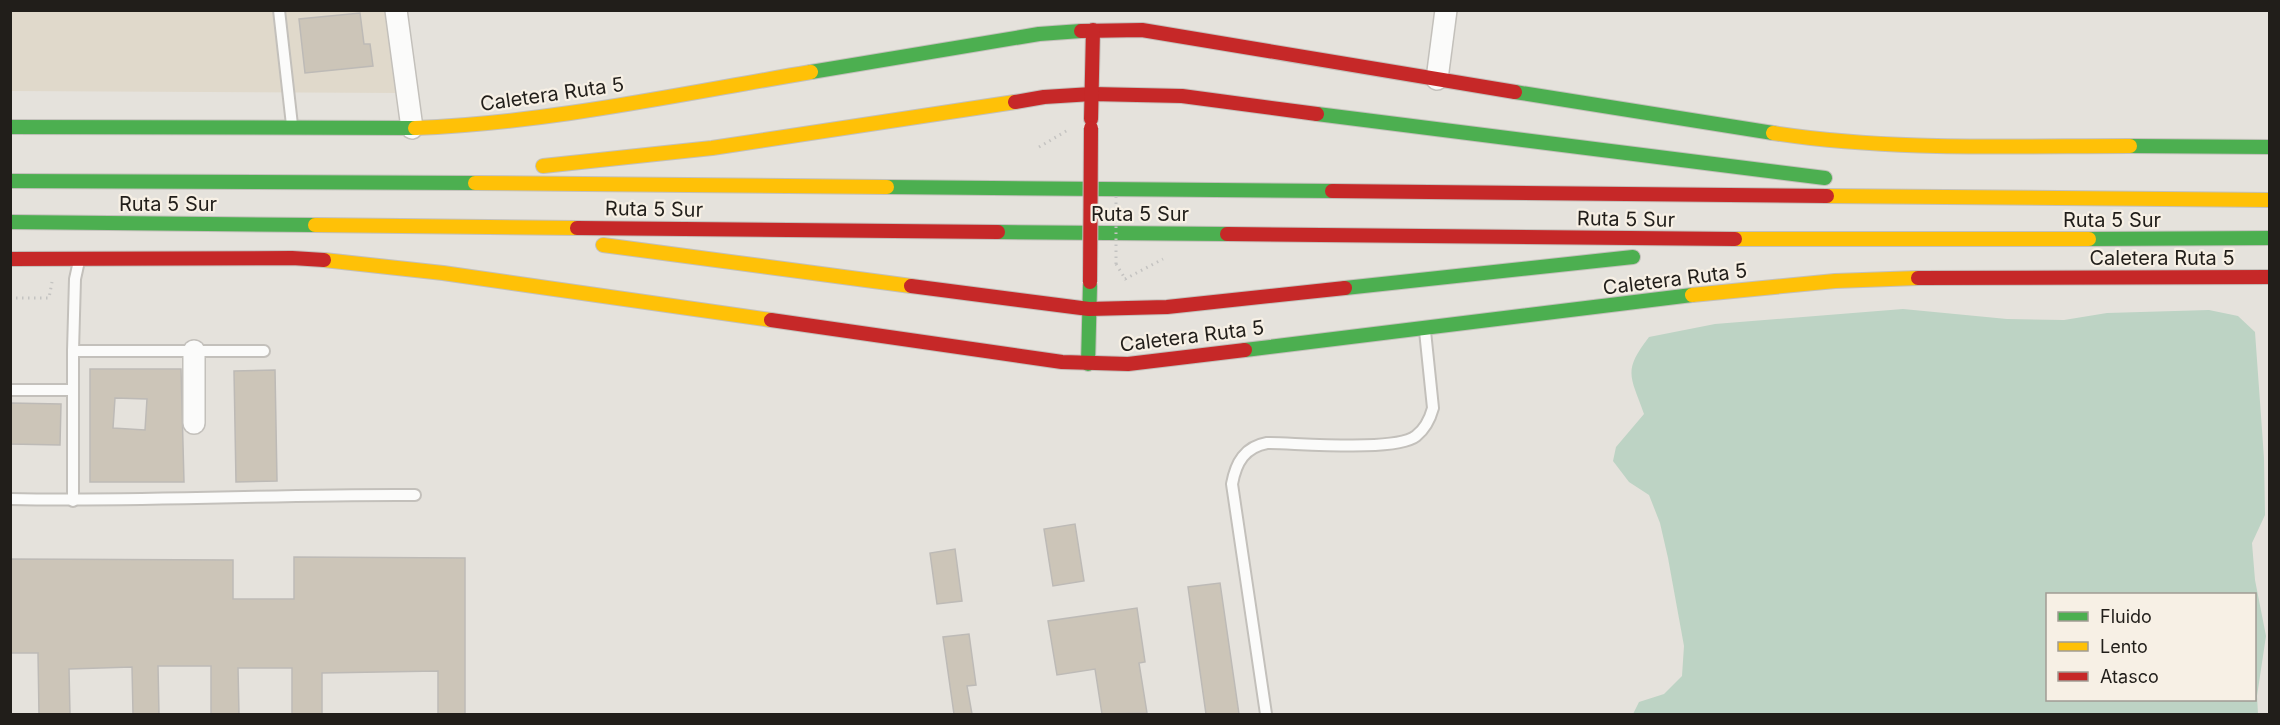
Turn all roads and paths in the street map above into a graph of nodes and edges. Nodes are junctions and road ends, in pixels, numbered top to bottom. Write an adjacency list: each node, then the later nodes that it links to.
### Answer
1 (279, 10): 8 (lane)
2 (396, 10): 9 (street)
3 (1446, 10): 5 (street)
4 (1093, 30): 5 (main road, Caletera Ruta 5); 6 (main road); 9 (main road, Caletera Ruta 5)
5 (1437, 79): 12 (main road, Caletera Ruta 5)
6 (1092, 94): 13 (main road); 15 (main road); 34 (main road, bridge)
7 (10, 127): 8 (main road, Caletera Ruta 5)
8 (292, 128): 9 (main road, Caletera Ruta 5)
9 (412, 128)
10 (1070, 129): 11 (path)
11 (1039, 147)
12 (2270, 147)
13 (530, 167)
14 (507, 170): 17 (main road)
15 (1833, 179)
16 (10, 181): 17 (main road, Ruta 5 Sur)
17 (382, 182): 19 (main road, Ruta 5 Sur)
18 (1868, 183): 19 (main road)
19 (1985, 197): 20 (main road, Ruta 5 Sur)
20 (2270, 200)
21 (10, 222): 22 (main road, Ruta 5 Sur)
22 (462, 226): 24 (main road, Ruta 5 Sur); 34 (main road)
23 (2270, 238): 24 (main road, Ruta 5 Sur)
24 (1796, 240): 25 (main road)
25 (1677, 252)
26 (1641, 256): 34 (main road)
27 (10, 259): 28 (main road, Caletera Ruta 5)
28 (80, 259): 36 (lane); 39 (main road, Caletera Ruta 5)
29 (1137, 273): 31 (path)
30 (2270, 277): 35 (main road, Caletera Ruta 5)
31 (1125, 279)
32 (10, 298): 33 (path)
33 (49, 298)
34 (1089, 309): 39 (main road)
35 (1424, 328): 39 (main road, Caletera Ruta 5); 46 (lane)
36 (73, 351): 37 (lane); 41 (lane)
37 (194, 351): 38 (lane); 42 (street)
38 (264, 351)
39 (1088, 364)
40 (10, 390): 41 (lane)
41 (73, 390): 45 (lane)
42 (194, 423)
43 (415, 495): 45 (lane)
44 (10, 499): 45 (lane)
45 (74, 501)
46 (1266, 714)

